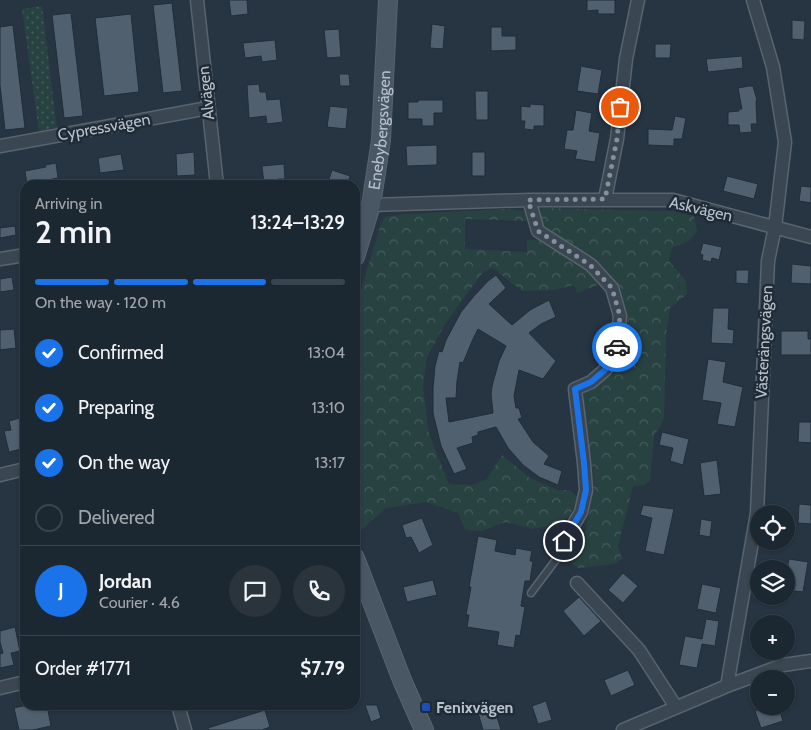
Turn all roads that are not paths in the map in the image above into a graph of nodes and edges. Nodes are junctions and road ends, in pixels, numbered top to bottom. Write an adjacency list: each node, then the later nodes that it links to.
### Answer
1 (197, 0): 5 (street, Alvägen)
2 (388, 0): 10 (main road, Enebybergsvägen)
3 (638, 0): 8 (street)
4 (753, 0): 11 (street, Västerängsvägen)
5 (208, 108): 6 (street, Cypressvägen); 7 (street, Alvägen)
6 (0, 146)
7 (215, 180)
8 (605, 199): 9 (street, Askvägen); 11 (street, Askvägen)
9 (528, 200): 10 (street, Askvägen); 18 (street)
10 (371, 205): 13 (main road, Enebybergsvägen)
11 (775, 227): 12 (street, Askvägen); 24 (street, Västerängsvägen)
12 (811, 237)
13 (360, 241)
14 (20, 255): 15 (street)
15 (0, 259)
16 (20, 470): 17 (street)
17 (0, 475)
18 (564, 541): 21 (lane)
19 (360, 571): 29 (main road)
20 (576, 583): 26 (street)
21 (531, 593)
22 (811, 662): 24 (street)
23 (20, 683): 25 (street)
24 (727, 686): 26 (street)
25 (0, 688)
26 (676, 707): 30 (street)
27 (179, 710): 28 (street)
28 (185, 730)
29 (424, 730)
30 (623, 730)

